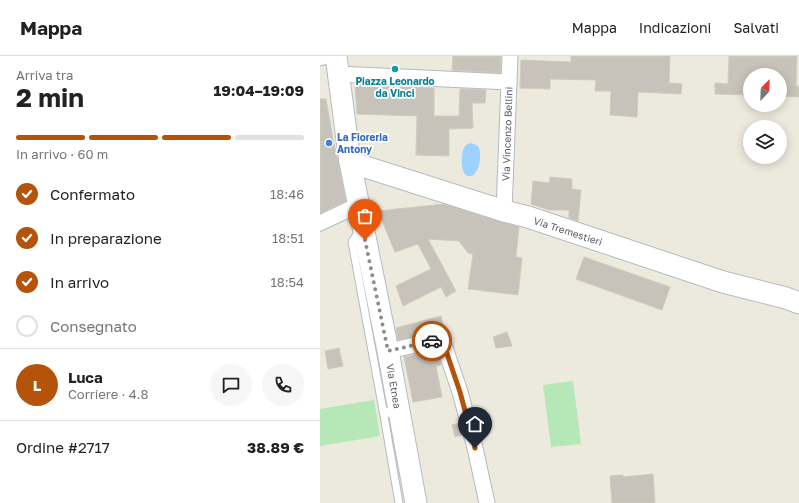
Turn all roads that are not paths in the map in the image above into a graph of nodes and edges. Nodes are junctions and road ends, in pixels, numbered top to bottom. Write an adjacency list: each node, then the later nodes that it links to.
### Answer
1 (326, 56): 3 (street)
2 (510, 56): 5 (street, Via Vincenzo Bellini)
3 (320, 58)
4 (337, 65): 5 (street); 6 (main road, Via Etnea)
5 (509, 82): 8 (street, Via Vincenzo Bellini)
6 (350, 162): 7 (main road, Via Etnea); 8 (main road, Via Tremestieri)
7 (358, 205): 9 (street); 10 (main road, Via Etnea)
8 (504, 211): 11 (main road, Via Tremestieri)
9 (320, 223)
10 (366, 282): 12 (main road, Via Etnea); 13 (lane)
11 (795, 300)
12 (388, 351): 13 (main road, Via Etnea); 16 (street)
13 (391, 414): 14 (lane); 15 (main road, Via Etnea)
14 (399, 503)
15 (416, 503)
16 (487, 503)

